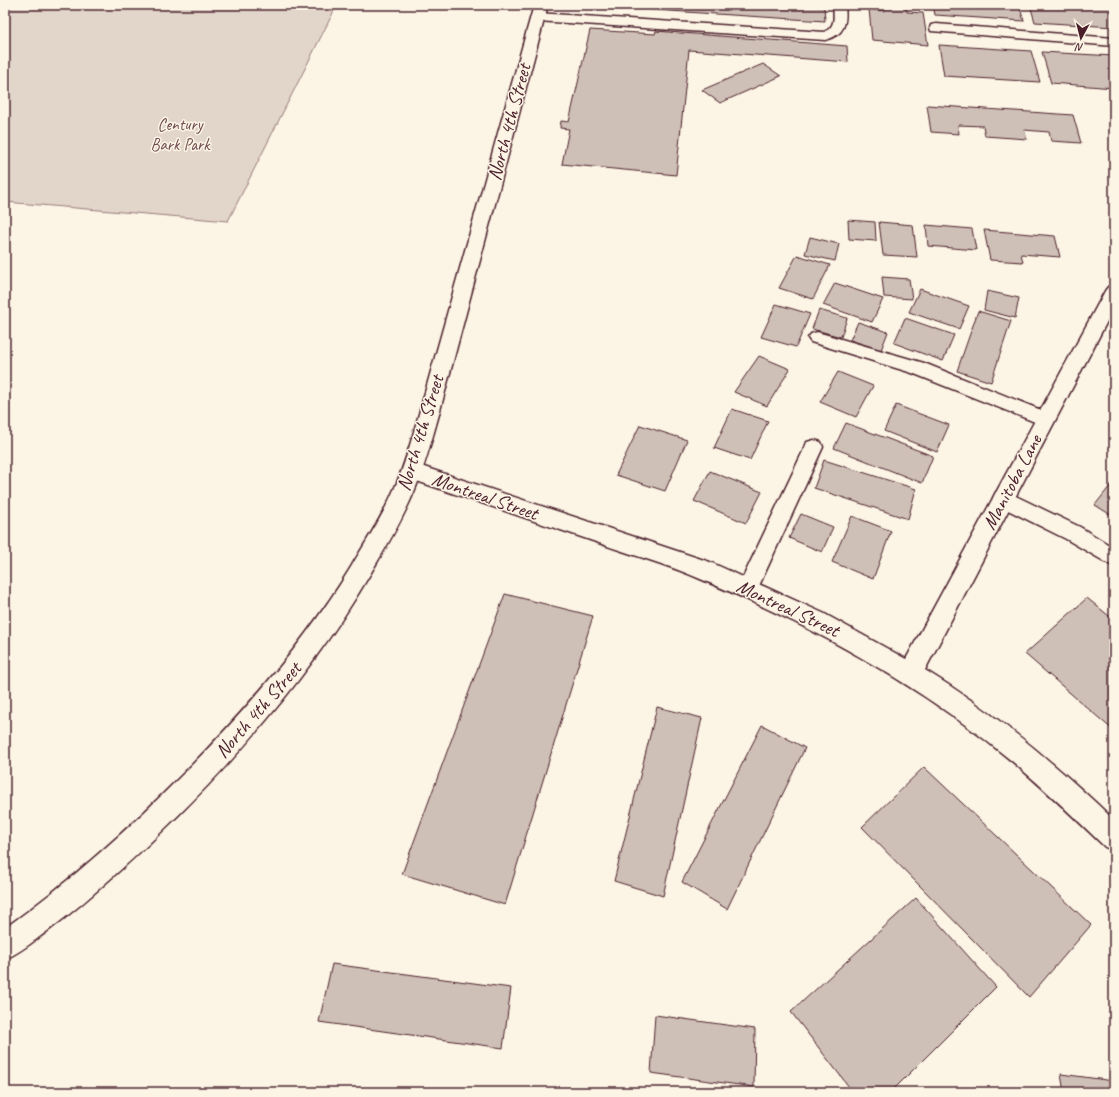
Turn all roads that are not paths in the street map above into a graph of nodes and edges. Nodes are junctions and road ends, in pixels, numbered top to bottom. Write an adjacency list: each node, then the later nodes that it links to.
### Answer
1 (839, 5): 2 (lane)
2 (539, 11): 9 (street, North 4th Street)
3 (936, 28): 4 (lane)
4 (1114, 42)
5 (1114, 291): 7 (street, Manitoba Lane)
6 (817, 338): 7 (lane)
7 (1046, 419): 10 (street, Manitoba Lane)
8 (814, 447): 12 (lane)
9 (412, 471): 12 (street, Montreal Street); 15 (street, North 4th Street)
10 (1003, 498): 11 (lane); 13 (street, Manitoba Lane)
11 (1114, 558)
12 (748, 588): 13 (street, Montreal Street)
13 (911, 674): 14 (street, Montreal Street)
14 (1114, 838)
15 (5, 945)

